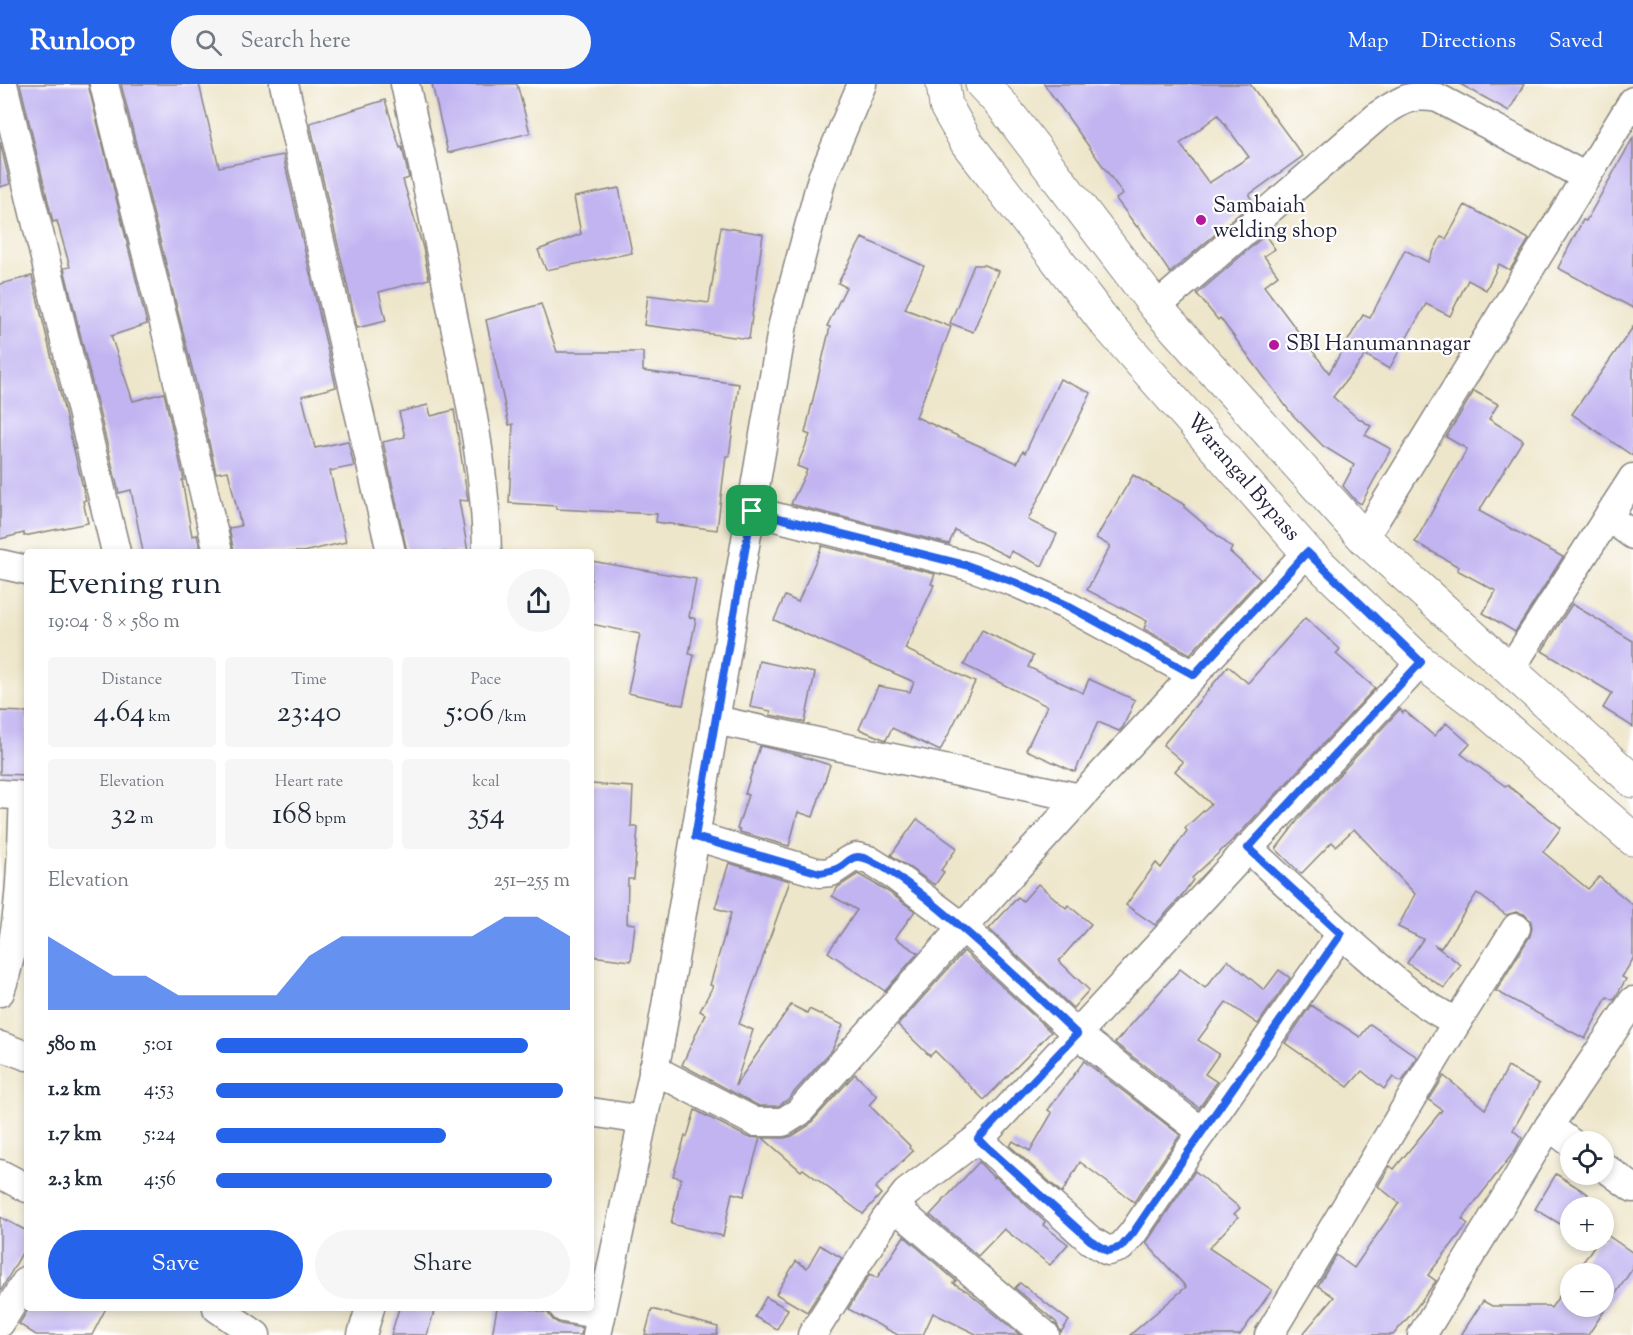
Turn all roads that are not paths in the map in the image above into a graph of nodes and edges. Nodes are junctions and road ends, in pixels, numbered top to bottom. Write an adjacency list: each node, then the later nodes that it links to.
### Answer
1 (3, 84): 16 (street)
2 (104, 84): 17 (street)
3 (284, 84): 18 (street)
4 (405, 84): 19 (street)
5 (862, 84): 12 (street)
6 (943, 84): 20 (main road, Warangal Bypass)
7 (982, 84): 10 (main road)
8 (1633, 101): 9 (street)
9 (1586, 177): 10 (street); 15 (street)
10 (1156, 307): 15 (main road)
11 (1633, 478): 13 (street)
12 (752, 511): 25 (street); 26 (street)
13 (1608, 517): 14 (street); 24 (street)
14 (1633, 535)
15 (1364, 538): 24 (main road)
16 (115, 549)
17 (217, 549)
18 (390, 549)
19 (487, 549)
20 (1307, 552): 23 (main road, Warangal Bypass); 25 (street)
21 (0, 564): 22 (street)
22 (24, 569)
23 (1421, 662): 31 (main road, Warangal Bypass); 32 (street)
24 (1509, 671): 27 (main road)
25 (1194, 675): 29 (street)
26 (715, 720): 29 (street); 30 (street)
27 (1633, 781)
28 (17, 795): 36 (street)
29 (1080, 798): 33 (street)
30 (695, 837): 33 (street); 42 (street)
31 (1633, 839)
32 (1248, 848): 35 (street); 39 (street)
33 (963, 927): 39 (street); 42 (street)
34 (1516, 928): 38 (street)
35 (1341, 934): 38 (street); 46 (street)
36 (0, 992)
37 (1633, 1001): 45 (street)
38 (1457, 1022): 64 (street)
39 (1077, 1034): 46 (street); 48 (street)
40 (0, 1046): 41 (street)
41 (24, 1055)
42 (653, 1070): 44 (street)
43 (594, 1112): 44 (street)
44 (643, 1120): 59 (street)
45 (1562, 1131)
46 (1202, 1132): 48 (street)
47 (1560, 1134): 65 (street)
48 (978, 1139): 53 (street)
49 (0, 1174): 51 (street)
50 (1614, 1174): 52 (street)
51 (24, 1186)
52 (1633, 1188)
53 (895, 1207): 62 (street); 63 (street)
54 (24, 1285): 58 (street)
55 (221, 1311): 60 (street)
56 (369, 1311): 61 (street)
57 (570, 1311): 59 (street)
58 (0, 1323)
59 (599, 1325)
60 (256, 1335)
61 (362, 1335)
62 (812, 1335)
63 (1045, 1335)
64 (1269, 1335)
65 (1422, 1335)

